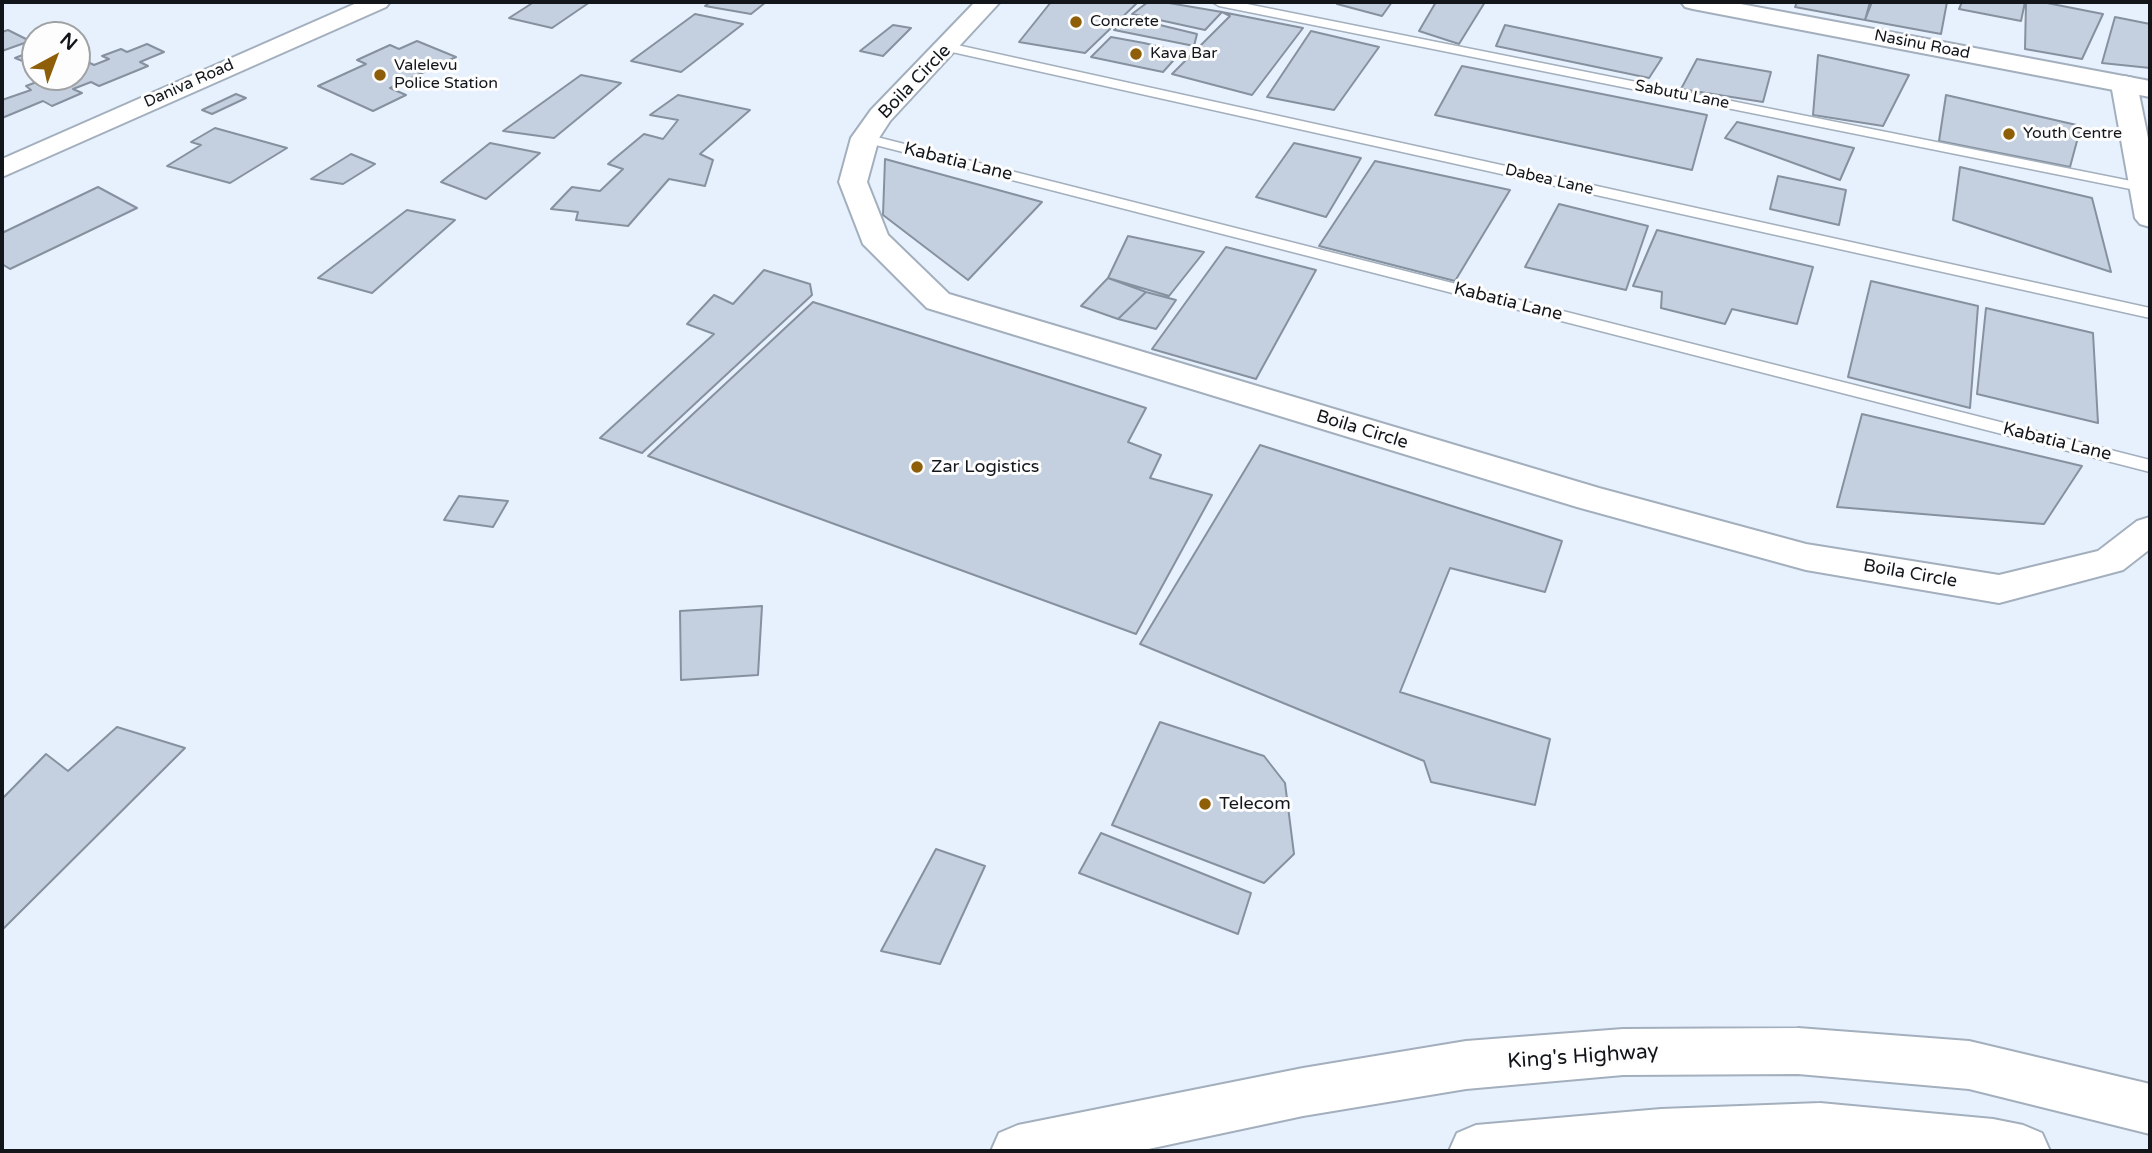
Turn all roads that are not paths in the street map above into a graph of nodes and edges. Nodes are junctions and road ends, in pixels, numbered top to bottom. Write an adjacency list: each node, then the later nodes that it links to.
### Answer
1 (378, 2): 8 (main road, Daniva Road)
2 (988, 2): 5 (main road, Boila Circle)
3 (1219, 2): 9 (lane, Sabutu Lane)
4 (1693, 2): 6 (main road, Nasinu Road)
5 (948, 47): 7 (main road, Boila Circle); 11 (lane, Dabea Lane)
6 (2137, 86): 9 (main road)
7 (865, 138): 12 (lane, Kabatia Lane); 13 (main road, Boila Circle)
8 (2, 169)
9 (2146, 189): 10 (main road)
10 (2150, 218)
11 (2150, 313)
12 (2150, 466)
13 (2150, 530)
14 (2150, 1109): 15 (main road, King's Highway)
15 (1018, 1151)
16 (1476, 1151): 17 (main road)
17 (2023, 1151)

